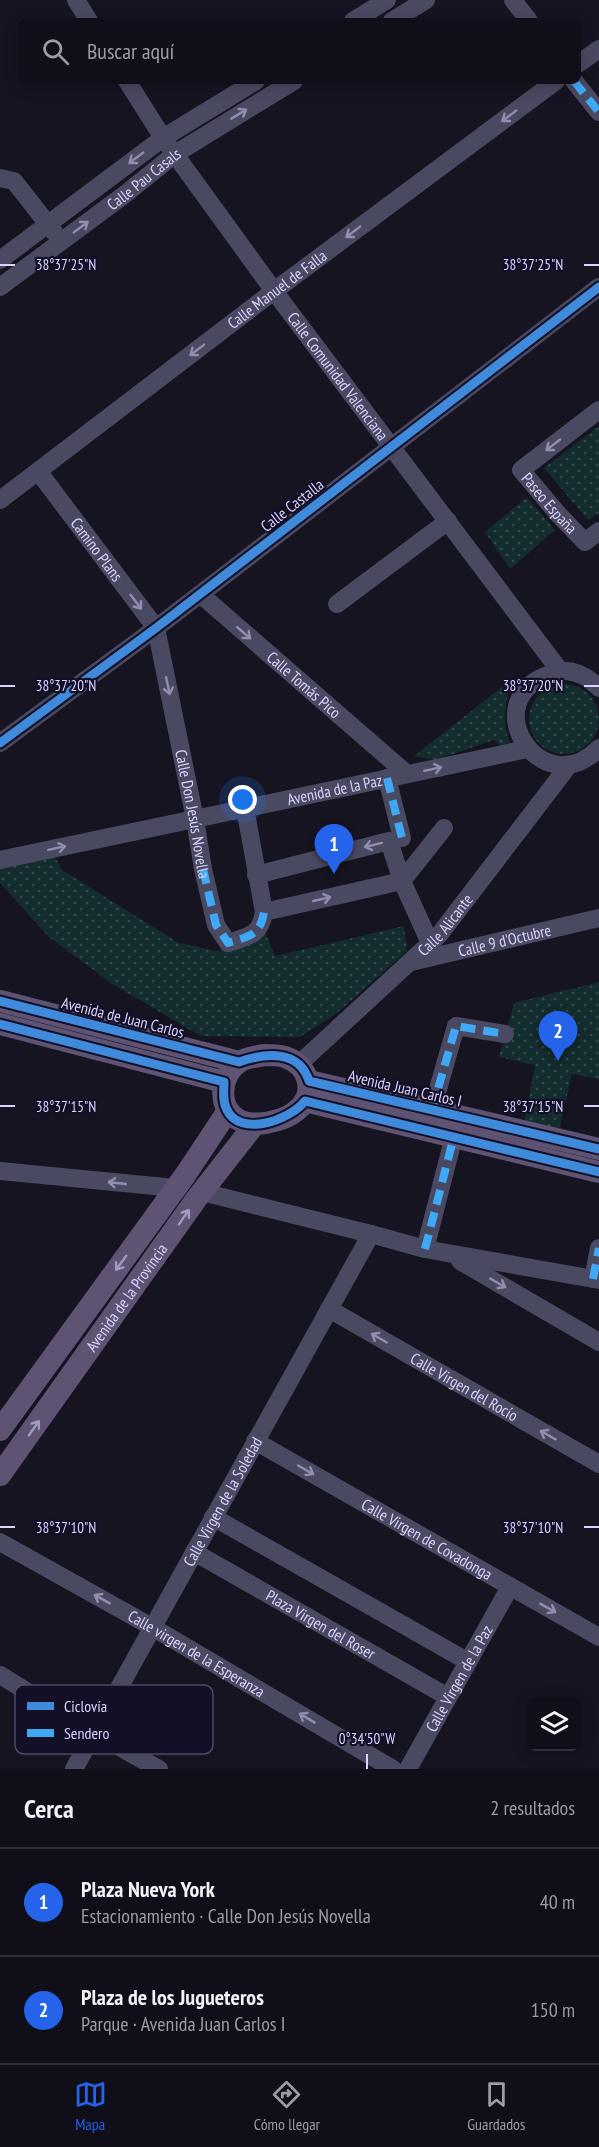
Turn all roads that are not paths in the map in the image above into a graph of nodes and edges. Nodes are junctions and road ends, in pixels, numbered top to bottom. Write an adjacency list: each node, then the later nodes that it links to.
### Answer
1 (76, 0): 5 (street)
2 (387, 0): 6 (street)
3 (426, 0): 7 (street)
4 (513, 0): 8 (street)
5 (87, 18)
6 (358, 18)
7 (397, 18)
8 (527, 18)
9 (599, 49): 10 (street)
10 (581, 62)
11 (129, 84): 17 (street, Calle Comunidad Valenciana)
12 (251, 84): 17 (street, Calle Pau Casals)
13 (289, 84): 18 (street, Calle Pau Casals, one-way to 13)
14 (552, 84): 25 (street, Calle Manuel de Falla, one-way to 25)
15 (576, 84): 16 (street)
16 (599, 112)
17 (163, 138): 18 (street, Calle Comunidad Valenciana); 20 (street, Calle Pau Casals, one-way to 20)
18 (175, 154): 21 (street, Calle Pau Casals, one-way to 18); 25 (street, Calle Comunidad Valenciana)
19 (0, 178): 20 (street)
20 (48, 224): 21 (street); 22 (street, Calle Pau Casals)
21 (61, 242): 23 (street, Calle Pau Casals)
22 (0, 260)
23 (0, 287)
24 (599, 287): 27 (street, Calle Castalla)
25 (274, 291): 27 (street, Calle Comunidad Valenciana); 28 (street, Calle Manuel de Falla, one-way to 28)
26 (599, 410): 31 (street, Paseo España, one-way to 31)
27 (392, 447): 30 (street, Calle Comunidad Valenciana); 32 (street, Calle Castalla)
28 (38, 471): 29 (street, Calle Manuel de Falla); 34 (street, Camino Plans, one-way to 34)
29 (0, 500)
30 (448, 521): 33 (street); 35 (street, Calle Comunidad Valenciana)
31 (599, 531)
32 (200, 594): 34 (street, Calle Castalla); 41 (street, Calle Tomás Pico, one-way to 41)
33 (337, 604)
34 (156, 628): 37 (street, Calle Castalla); 44 (street, Calle Don Jesús Novella, one-way to 44)
35 (560, 671): 36 (street); 39 (street)
36 (599, 688)
37 (0, 743)
38 (599, 748): 40 (street)
39 (527, 749): 40 (street); 41 (street, Avenida de la Paz, one-way to 39)
40 (569, 765): 52 (street, Calle Alicante)
41 (407, 774): 42 (street, Avenida de la Paz)
42 (387, 778): 43 (street, Avenida de la Paz); 46 (street)
43 (245, 808): 44 (street, Avenida de la Paz); 48 (street)
44 (195, 819): 47 (street, Avenida de la Paz, one-way to 44); 50 (street, Calle Don Jesús Novella)
45 (444, 828): 49 (street)
46 (402, 838)
47 (0, 861)
48 (256, 875): 49 (street, one-way to 48); 50 (street)
49 (402, 881): 50 (street, one-way to 49); 52 (street)
50 (264, 912)
51 (599, 918): 53 (street, Calle 9 d'Octubre)
52 (430, 943): 53 (street, Calle Alicante)
53 (410, 962): 59 (street, Calle Alicante)
54 (0, 1000): 57 (main road, Avenida de Juan Carlos)
55 (0, 1024): 58 (main road)
56 (505, 1034): 60 (street)
57 (239, 1062): 58 (main road); 59 (main road)
58 (225, 1082): 61 (main road)
59 (304, 1082): 60 (main road, Avenida Juan Carlos I); 62 (main road); 63 (main road)
60 (432, 1110): 64 (main road, Avenida Juan Carlos I)
61 (227, 1112): 62 (main road); 67 (main road, Avenida de la Provincia)
62 (255, 1124): 68 (main road, Avenida de la Provincia)
63 (454, 1136): 66 (main road); 71 (street)
64 (599, 1149)
65 (0, 1171): 67 (street, one-way to 65)
66 (599, 1172)
67 (175, 1188): 76 (main road, Avenida de la Provincia, one-way to 76)
68 (202, 1192): 69 (street); 78 (main road, Avenida de la Provincia, one-way to 68)
69 (371, 1234): 71 (street); 74 (street, Calle Virgen de la Soledad)
70 (599, 1248): 73 (street)
71 (425, 1249): 72 (street)
72 (448, 1254): 73 (street); 75 (street, one-way to 75)
73 (596, 1280)
74 (329, 1309): 77 (street, Calle Virgen de la Soledad); 79 (street, Calle Virgen del Rocío, one-way to 74)
75 (599, 1342)
76 (0, 1430)
77 (255, 1441): 80 (street, Calle Virgen de la Soledad); 83 (street, Calle Virgen de Covadonga, one-way to 83)
78 (4, 1461)
79 (599, 1464)
80 (213, 1517): 82 (street, Calle Virgen de la Soledad); 86 (street)
81 (0, 1542): 84 (street, Calle virgen de la Esperanza, one-way to 81)
82 (194, 1552): 84 (street, Calle Virgen de la Soledad); 90 (street, Plaza Virgen del Roser)
83 (510, 1587): 85 (street, Calle Virgen de Covadonga, one-way to 85); 86 (street, Calle Virgen de la Paz)
84 (152, 1627): 89 (street, Calle Virgen de la Soledad); 95 (street, Calle virgen de la Esperanza, one-way to 84)
85 (599, 1637)
86 (467, 1661): 90 (street, Calle Virgen de la Paz)
87 (0, 1675): 88 (street)
88 (16, 1685)
89 (120, 1685)
90 (448, 1696): 96 (street, Calle Virgen de la Paz)
91 (82, 1754): 93 (street, Calle Virgen de la Soledad)
92 (133, 1754): 94 (street)
93 (74, 1769)
94 (159, 1769)
95 (393, 1769)
96 (408, 1769)

